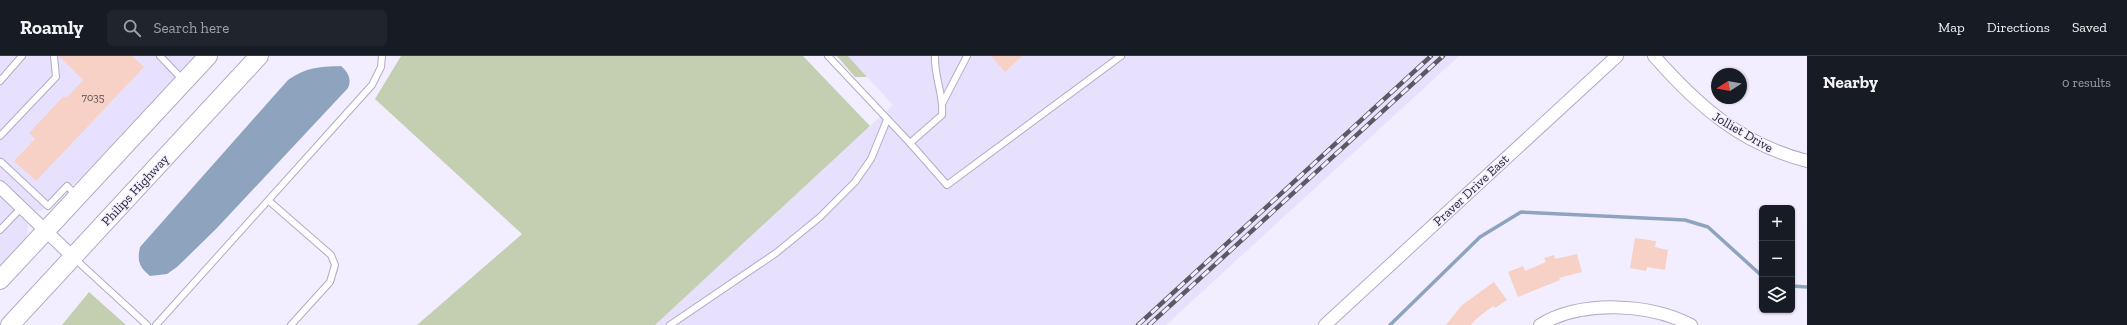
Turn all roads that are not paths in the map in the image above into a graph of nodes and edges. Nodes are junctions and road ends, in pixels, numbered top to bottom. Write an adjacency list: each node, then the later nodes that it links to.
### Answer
1 (22, 56): 13 (lane)
2 (54, 56): 17 (lane)
3 (160, 56): 14 (lane)
4 (208, 56): 14 (main road)
5 (260, 56): 27 (main road, Philips Highway)
6 (382, 56): 23 (lane)
7 (828, 56): 16 (lane)
8 (935, 56): 15 (lane)
9 (967, 56): 15 (lane)
10 (1121, 56): 18 (lane)
11 (1617, 56): 34 (street, Praver Drive East)
12 (1654, 56): 19 (street, Jolliet Drive)
13 (0, 82)
14 (184, 82): 22 (main road)
15 (943, 102): 18 (lane)
16 (887, 120): 18 (lane); 33 (lane)
17 (0, 136)
18 (910, 143)
19 (1807, 161)
20 (0, 162): 22 (lane)
21 (0, 187): 24 (street)
22 (78, 196): 26 (main road)
23 (269, 201): 31 (lane); 32 (lane)
24 (22, 207): 25 (lane); 26 (street)
25 (0, 230)
26 (46, 231): 27 (street); 28 (main road)
27 (73, 257): 29 (main road, Philips Highway); 30 (lane)
28 (0, 280)
29 (10, 325)
30 (147, 325)
31 (156, 325)
32 (292, 325)
33 (670, 325)
34 (1325, 325)
35 (1540, 325): 36 (street)
36 (1691, 325)

